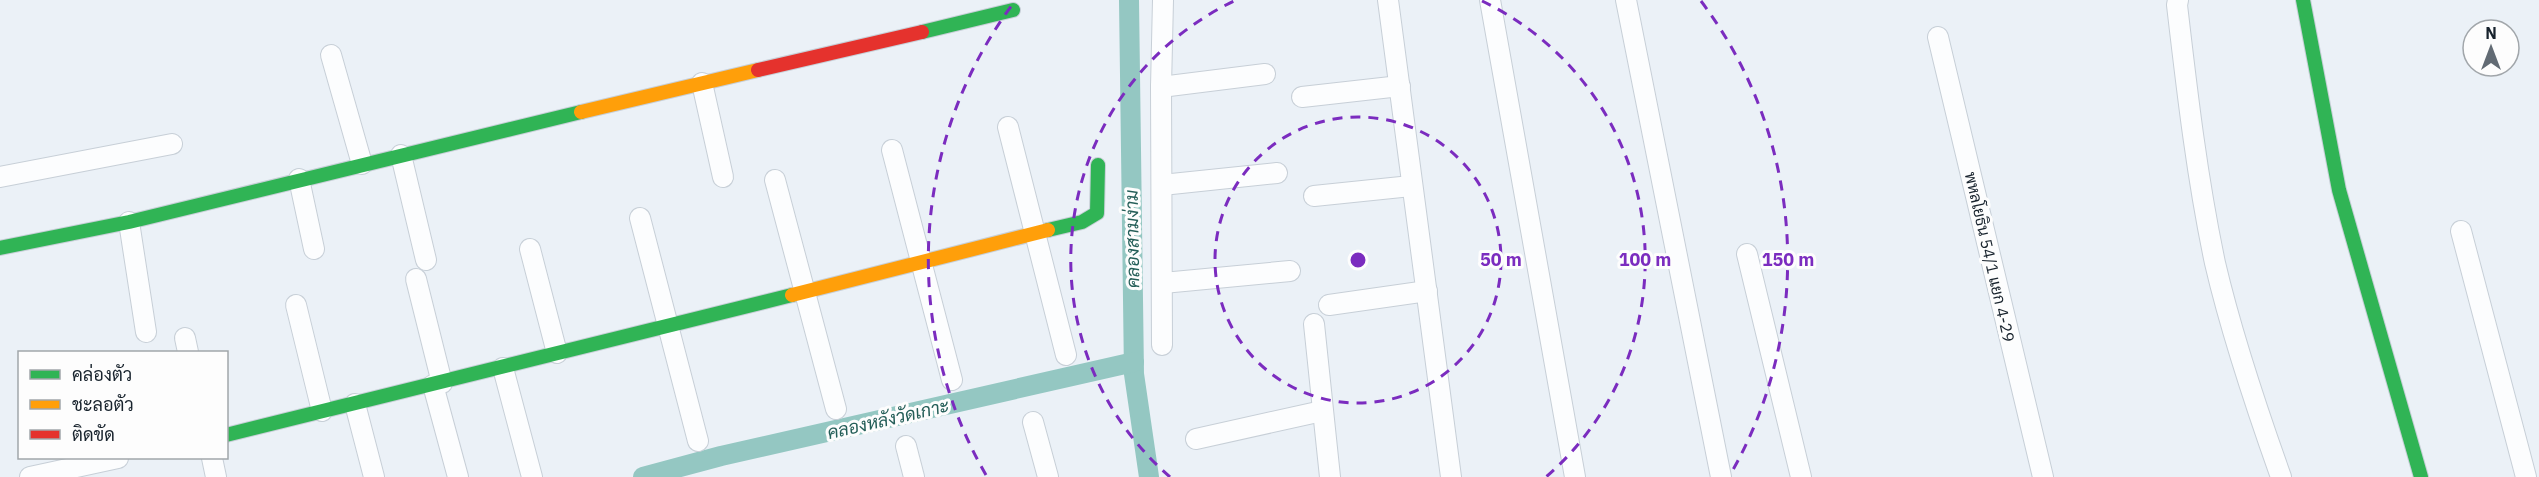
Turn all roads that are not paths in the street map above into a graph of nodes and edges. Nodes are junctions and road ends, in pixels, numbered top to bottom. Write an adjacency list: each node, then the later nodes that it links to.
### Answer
1 (1163, 0): 13 (street)
2 (1388, 0): 12 (street)
3 (1490, 0): 76 (street)
4 (1626, 0): 77 (street)
5 (2178, 0): 80 (street)
6 (2303, 0): 81 (street)
7 (1013, 10): 11 (street)
8 (1938, 37): 79 (street, พหลโยธิน 54/1 แยก 4-29)
9 (332, 55): 19 (street)
10 (1265, 74): 13 (street)
11 (702, 83): 18 (street); 23 (street)
12 (1400, 86): 14 (street); 27 (street)
13 (1161, 87): 26 (street)
14 (1302, 97)
15 (1008, 127): 32 (street)
16 (172, 144): 22 (street)
17 (892, 150): 38 (street)
18 (402, 155): 19 (street); 37 (street)
19 (362, 164): 24 (street)
20 (1098, 165): 32 (street)
21 (1277, 173): 26 (street)
22 (0, 177)
23 (723, 177)
24 (299, 179): 30 (street); 34 (street)
25 (775, 180): 42 (street)
26 (1161, 185): 41 (street)
27 (1411, 186): 28 (street); 43 (street)
28 (1314, 196)
29 (640, 218): 47 (street)
30 (129, 222): 33 (street); 48 (street)
31 (2461, 231): 82 (street)
32 (1035, 232): 38 (street); 51 (street)
33 (0, 249)
34 (314, 249)
35 (530, 249): 50 (street)
36 (1747, 254): 78 (street)
37 (426, 260)
38 (920, 261): 42 (street); 53 (street)
39 (1290, 271): 41 (street)
40 (416, 279): 54 (street)
41 (1163, 283): 49 (street)
42 (804, 291): 47 (street); 56 (street)
43 (1427, 291): 45 (street); 75 (street)
44 (296, 305): 57 (street)
45 (1329, 305)
46 (1314, 324): 58 (street)
47 (668, 326): 50 (street); 62 (street)
48 (146, 332)
49 (1162, 345)
50 (557, 353): 52 (street)
51 (1066, 355)
52 (503, 368): 54 (street); 71 (street)
53 (952, 380)
54 (438, 384): 55 (street); 70 (street)
55 (355, 404): 57 (street); 69 (street)
56 (836, 409)
57 (322, 411): 60 (street)
58 (1322, 411): 61 (street); 74 (street)
59 (1033, 423): 73 (street)
60 (228, 434)
61 (1196, 439)
62 (698, 441)
63 (906, 446): 72 (street)
64 (212, 459): 68 (street)
65 (90, 460): 66 (street)
66 (50, 475): 67 (street)
67 (30, 477)
68 (216, 477)
69 (374, 477)
70 (458, 477)
71 (532, 477)
72 (914, 477)
73 (1048, 477)
74 (1330, 477)
75 (1451, 477)
76 (1575, 477)
77 (1721, 477)
78 (1801, 477)
79 (2043, 477)
80 (2281, 477)
81 (2421, 477)
82 (2526, 477)

